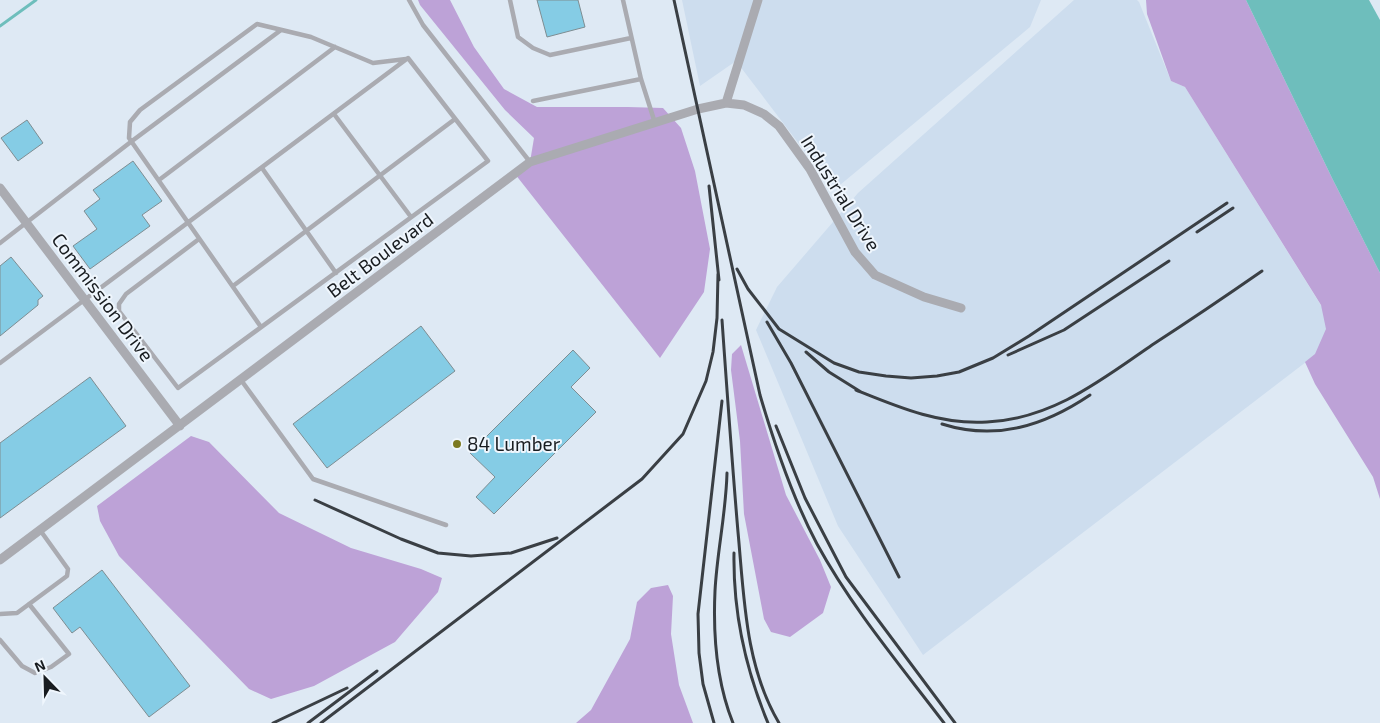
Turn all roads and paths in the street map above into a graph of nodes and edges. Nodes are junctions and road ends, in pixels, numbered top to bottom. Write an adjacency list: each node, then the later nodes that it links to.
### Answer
1 (409, 0): 16 (lane)
2 (510, 0): 6 (lane)
3 (623, 0): 6 (lane)
4 (758, 0): 11 (street)
5 (281, 30): 7 (lane); 15 (lane); 15 (lane)
6 (631, 38): 9 (lane)
7 (335, 47): 8 (lane); 19 (lane)
8 (408, 58): 12 (lane); 13 (lane)
9 (641, 79): 10 (lane); 14 (lane)
10 (533, 101)
11 (726, 103): 14 (street, Belt Boulevard); 30 (street, Industrial Drive)
12 (334, 114): 17 (lane); 18 (lane)
13 (455, 119): 18 (lane); 21 (lane)
14 (655, 123): 16 (street, Belt Boulevard)
15 (132, 141): 19 (lane); 23 (lane)
16 (530, 162): 33 (street, Belt Boulevard)
17 (262, 168): 22 (lane); 24 (lane)
18 (380, 175): 21 (lane); 24 (lane)
19 (159, 180): 22 (lane)
20 (0, 188): 23 (street, Commission Drive)
21 (412, 217): 27 (lane)
22 (188, 222): 25 (lane); 29 (lane)
23 (26, 223): 26 (lane); 29 (street, Commission Drive)
24 (306, 231): 27 (lane); 28 (lane)
25 (199, 238): 28 (lane); 31 (lane)
26 (0, 243)
27 (336, 272): 31 (lane)
28 (233, 286): 31 (lane)
29 (85, 300): 32 (lane); 34 (street, Commission Drive)
30 (961, 308)
31 (261, 327)
32 (0, 363)
33 (241, 380): 34 (street, Belt Boulevard); 35 (lane)
34 (180, 426): 36 (street, Belt Boulevard)
35 (446, 525)
36 (40, 530): 37 (street, Belt Boulevard); 38 (lane)
37 (0, 560)
38 (29, 604): 39 (lane); 40 (lane)
39 (0, 614)
40 (0, 640)

